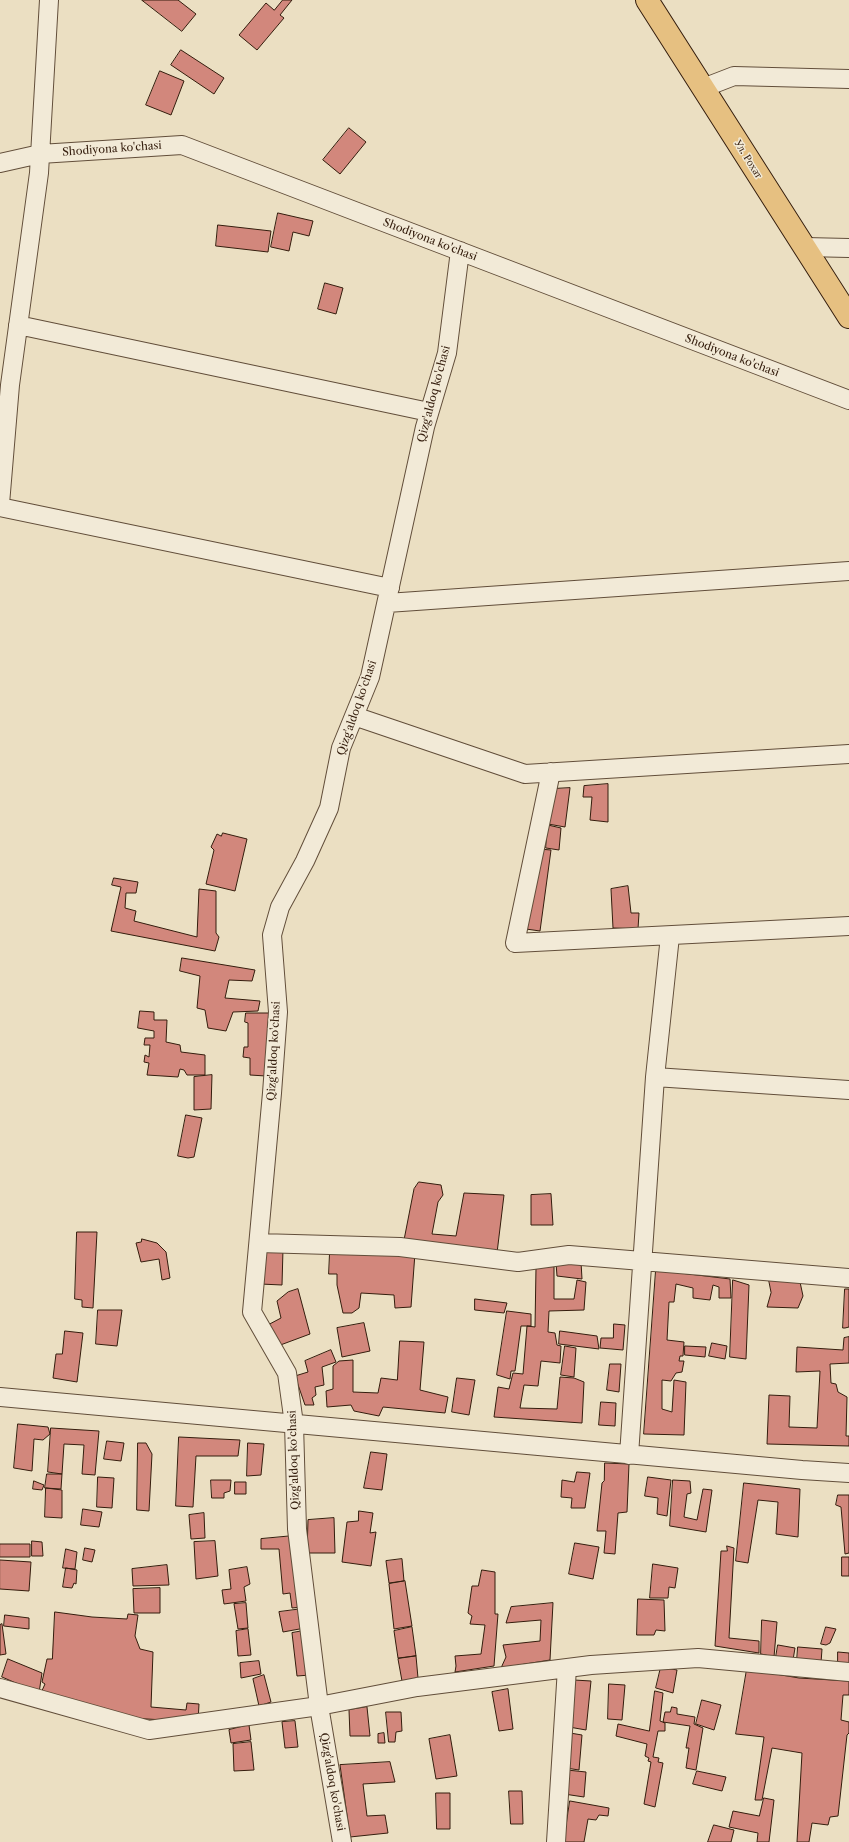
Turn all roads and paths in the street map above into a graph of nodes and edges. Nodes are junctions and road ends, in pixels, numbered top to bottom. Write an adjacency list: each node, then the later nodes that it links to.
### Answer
1 (49, 0): 5 (street)
2 (647, 0): 4 (main road, Ул. Рохат)
3 (849, 79): 4 (street)
4 (703, 88): 7 (main road, Ул. Рохат)
5 (40, 154): 6 (street, Shodiyona ko'chasi); 9 (street, Shodiyona ko'chasi); 11 (street)
6 (0, 163)
7 (804, 247): 8 (street); 10 (main road, Ул. Рохат)
8 (849, 248)
9 (460, 251): 12 (street, Shodiyona ko'chasi); 13 (street, Qizg'aldoq ko'chasi)
10 (849, 317)
11 (18, 325): 13 (street); 14 (street)
12 (849, 400)
13 (429, 412): 17 (street, Qizg'aldoq ko'chasi)
14 (0, 504)
15 (0, 507): 17 (street)
16 (849, 572): 17 (street)
17 (388, 595): 18 (street, Qizg'aldoq ko'chasi)
18 (354, 716): 20 (street); 25 (street, Qizg'aldoq ko'chasi)
19 (849, 754): 20 (street)
20 (551, 772): 22 (street)
21 (849, 926): 22 (street)
22 (670, 936): 23 (street)
23 (656, 1078): 24 (street); 26 (street)
24 (849, 1090)
25 (259, 1243): 26 (street); 29 (street, Qizg'aldoq ko'chasi)
26 (643, 1260): 27 (street); 30 (street)
27 (849, 1278)
28 (0, 1397): 29 (street)
29 (294, 1424): 30 (street); 35 (street, Qizg'aldoq ko'chasi)
30 (629, 1455): 31 (street)
31 (849, 1473)
32 (567, 1668): 33 (street); 35 (street); 37 (street)
33 (849, 1672)
34 (0, 1688): 35 (street)
35 (319, 1706): 36 (street, Qizg'aldoq ko'chasi)
36 (342, 1842)
37 (556, 1842)

